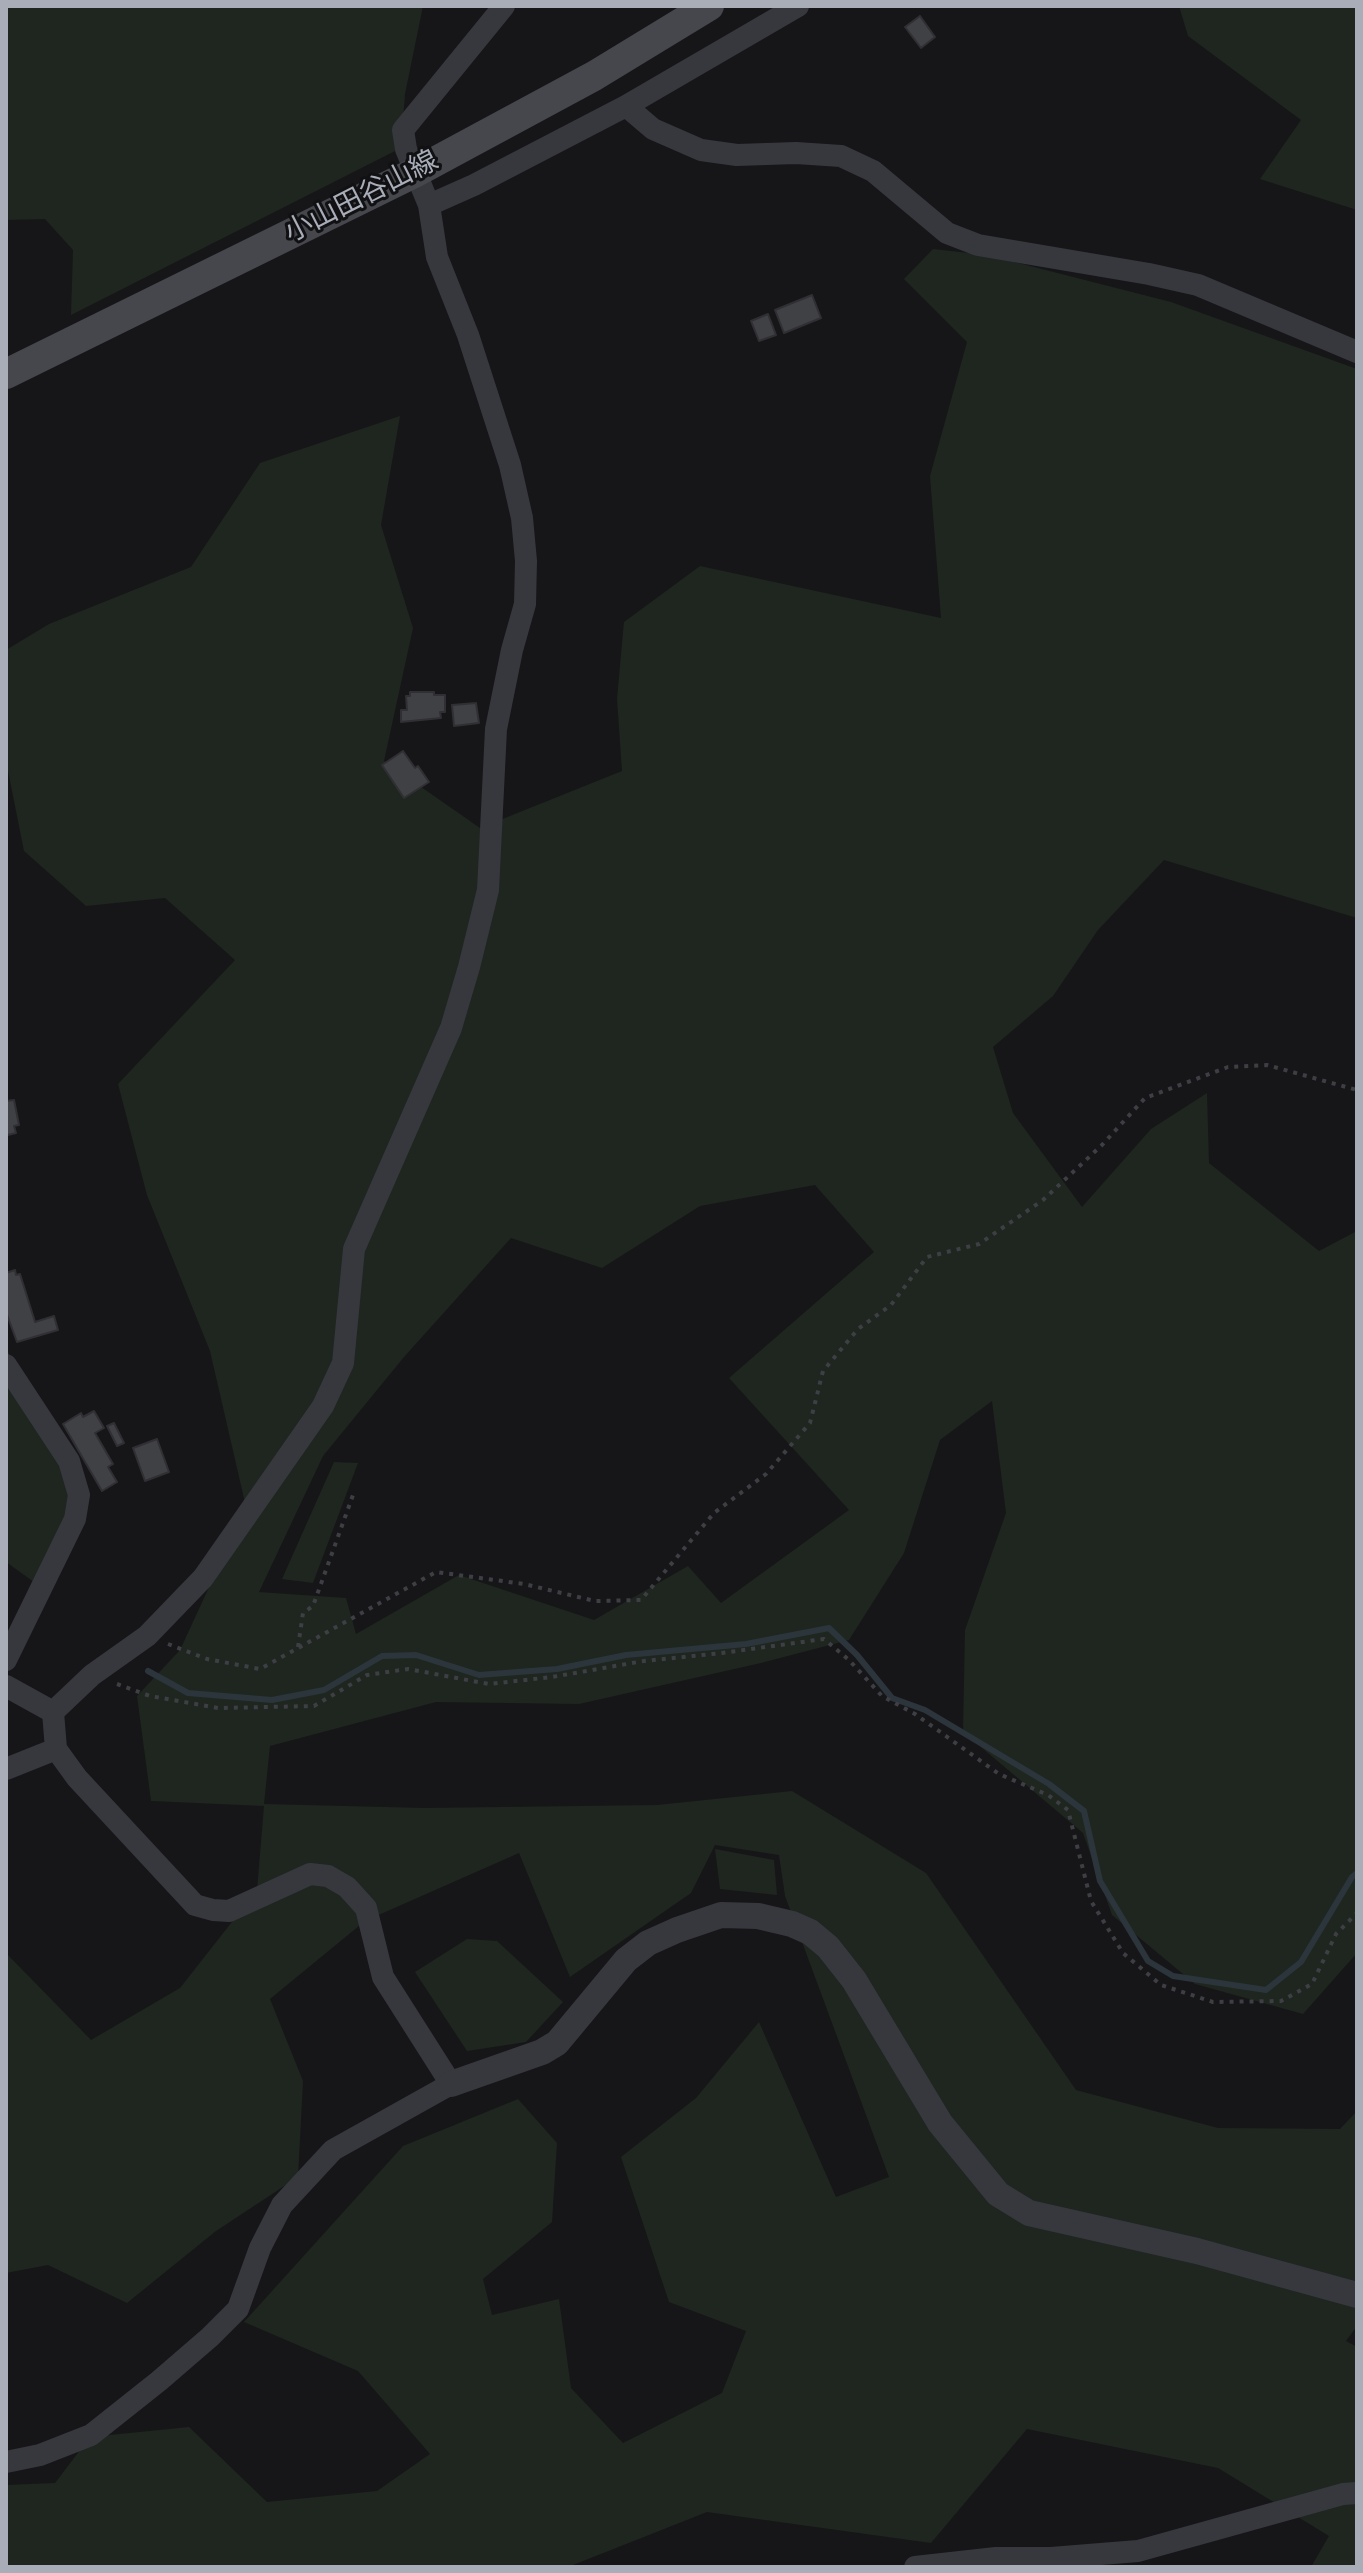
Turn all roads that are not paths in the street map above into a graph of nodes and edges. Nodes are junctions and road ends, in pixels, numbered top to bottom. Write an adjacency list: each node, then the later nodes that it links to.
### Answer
1 (504, 6): 5 (street)
2 (709, 6): 5 (main road, 小山田谷山線)
3 (798, 6): 4 (street)
4 (626, 106): 6 (street); 7 (street)
5 (416, 172): 6 (street); 8 (main road, 小山田谷山線)
6 (429, 205): 12 (street)
7 (1357, 352)
8 (6, 374)
9 (6, 1365): 10 (street)
10 (6, 1660)
11 (6, 1686): 12 (street)
12 (53, 1712): 13 (street)
13 (56, 1749): 14 (street); 15 (street)
14 (6, 1769)
15 (451, 2084): 16 (street); 17 (street)
16 (1357, 2295)
17 (6, 2462)
18 (1357, 2493): 19 (street)
19 (915, 2567)

